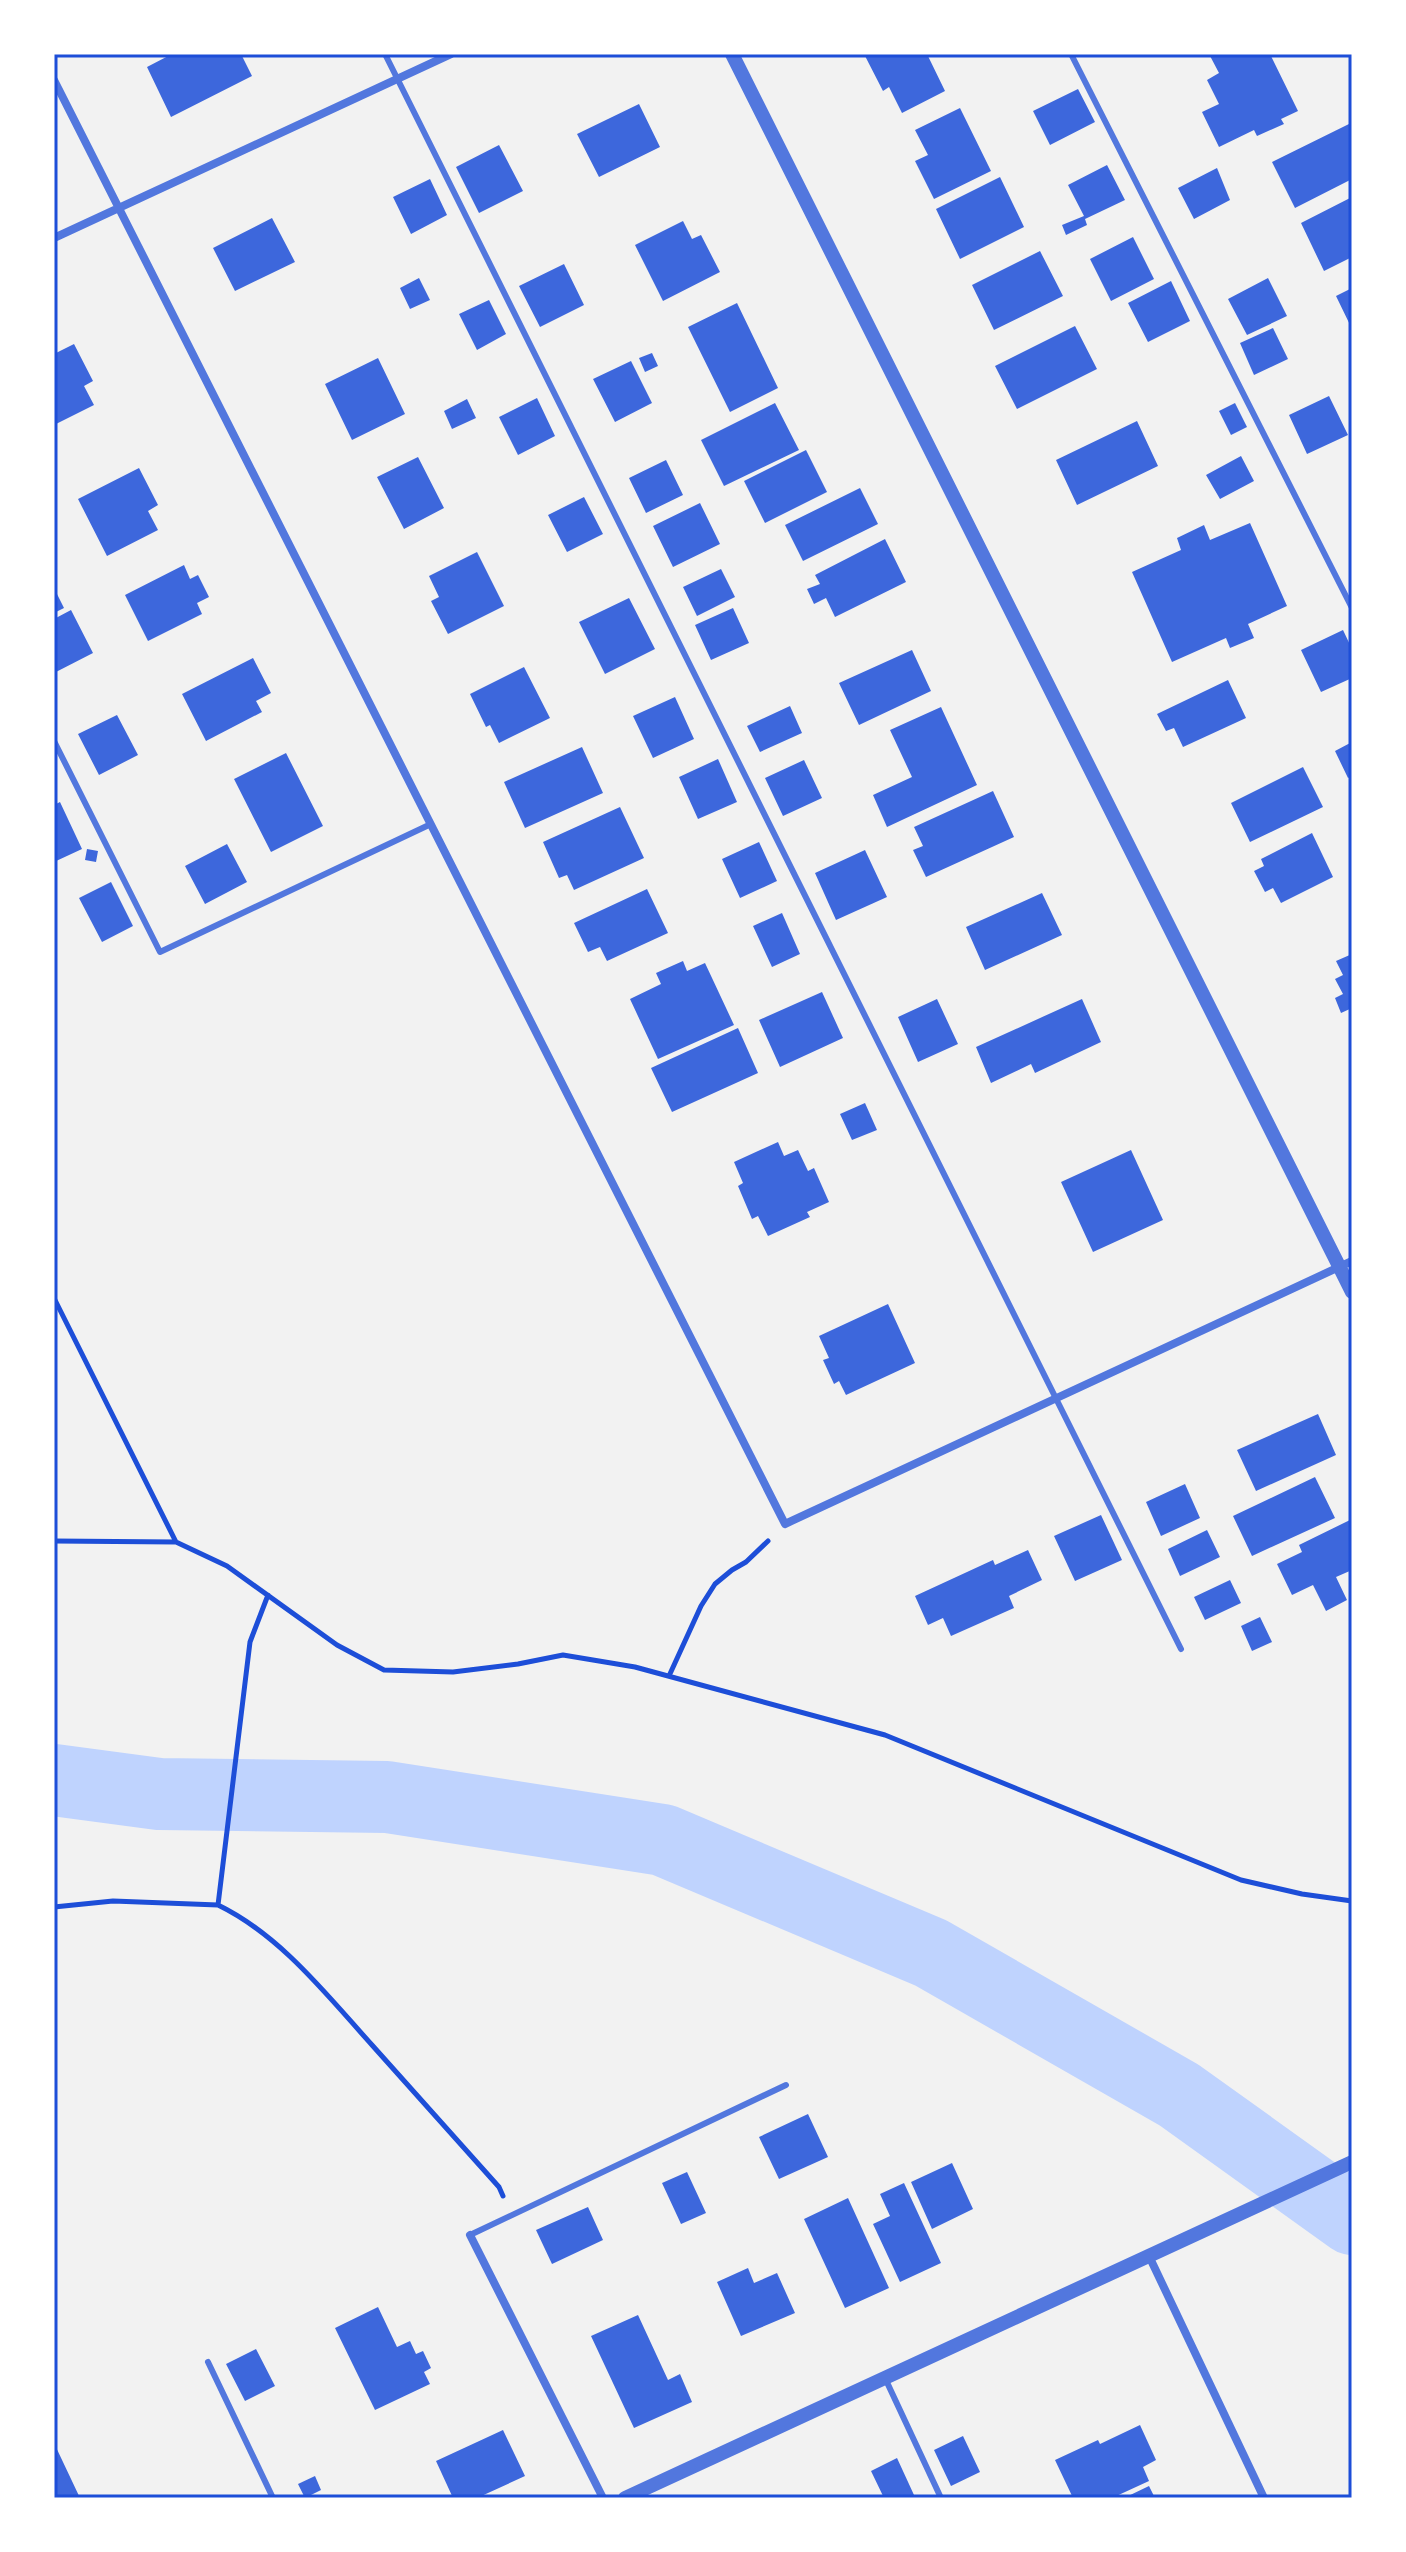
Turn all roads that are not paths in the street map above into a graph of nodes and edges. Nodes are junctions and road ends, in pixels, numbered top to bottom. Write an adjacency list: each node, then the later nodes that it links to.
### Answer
1 (385, 54): 5 (lane)
2 (451, 54): 5 (street)
3 (732, 54): 12 (street)
4 (1071, 54): 9 (lane)
5 (397, 78): 7 (street); 14 (lane)
6 (54, 80): 7 (street)
7 (118, 208): 8 (street); 11 (street)
8 (54, 238)
9 (1352, 608)
10 (54, 741): 11 (lane)
11 (431, 824): 14 (street)
12 (1346, 1264): 13 (street); 14 (street)
13 (1352, 1292)
14 (1057, 1398): 15 (lane)
15 (1181, 1649)
16 (786, 2085): 18 (lane)
17 (1352, 2162): 19 (street)
18 (470, 2235): 23 (street)
19 (1149, 2256): 21 (street); 26 (street)
20 (208, 2362): 22 (lane)
21 (885, 2378): 24 (street); 25 (lane)
22 (273, 2498)
23 (603, 2498)
24 (625, 2498)
25 (941, 2498)
26 (1264, 2498)

